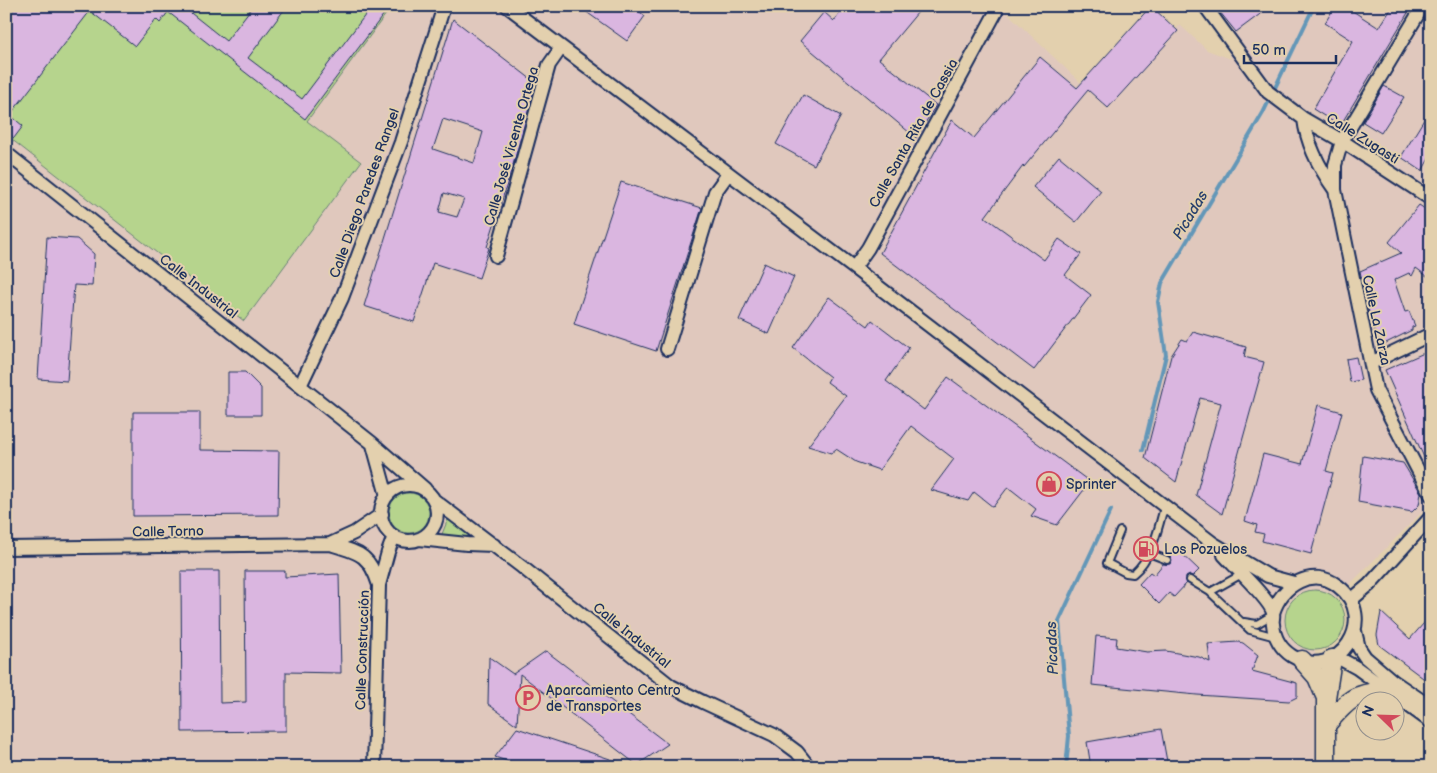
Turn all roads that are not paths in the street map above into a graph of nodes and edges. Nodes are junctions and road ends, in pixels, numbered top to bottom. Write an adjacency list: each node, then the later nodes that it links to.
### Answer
1 (444, 6): 18 (street, Calle Diego Paredes Rangel)
2 (507, 6): 6 (street)
3 (1205, 6): 7 (street, Calle Zugasti)
4 (1422, 6): 8 (street, Calle La Zarza)
5 (996, 12): 14 (street, Calle Santa Rita de Cassia)
6 (561, 48): 10 (street); 13 (street, Calle José Vicente Ortega)
7 (1304, 119): 8 (street, Calle Zugasti); 11 (street, Calle Zugasti)
8 (1342, 141): 11 (street, Calle La Zarza); 12 (street, Calle Zugasti)
9 (6, 153): 18 (street, Calle Industrial)
10 (728, 174): 14 (street); 16 (street)
11 (1335, 190): 17 (street, Calle La Zarza)
12 (1431, 199)
13 (496, 256)
14 (854, 268): 24 (street)
15 (1431, 334): 17 (street)
16 (667, 349)
17 (1370, 362): 21 (street, Calle La Zarza)
18 (300, 386): 19 (street, Calle Industrial)
19 (372, 443): 20 (street, Calle Industrial); 22 (street)
20 (425, 489): 22 (street); 23 (street)
21 (1431, 495)
22 (387, 496): 25 (street)
23 (434, 500): 29 (street); 32 (street, Calle Industrial)
24 (1164, 506): 31 (street); 34 (lane)
25 (382, 514): 28 (street); 30 (street, Calle Torno)
26 (1431, 517): 41 (street)
27 (1120, 531): 34 (lane)
28 (394, 536): 29 (street); 39 (street, Calle Construcción)
29 (419, 539): 32 (street)
30 (330, 544): 33 (street, Calle Torno); 39 (street, Calle Torno)
31 (1214, 544): 36 (street); 38 (street)
32 (494, 545): 56 (street, Calle Industrial)
33 (6, 548)
34 (1149, 553): 35 (lane)
35 (1167, 560)
36 (1242, 574): 40 (lane); 42 (street)
37 (1190, 580): 40 (lane)
38 (1294, 583): 41 (street); 42 (street)
39 (379, 585): 55 (street, Calle Construcción)
40 (1210, 592): 43 (lane)
41 (1351, 600): 44 (street)
42 (1273, 614): 43 (lane); 45 (street)
43 (1244, 622): 45 (lane)
44 (1355, 631): 46 (street); 52 (street)
45 (1276, 637): 47 (street)
46 (1334, 658): 47 (street); 48 (street); 50 (street)
47 (1302, 660): 50 (street)
48 (1386, 690)
49 (1354, 697): 54 (street)
50 (1326, 698): 54 (street)
51 (1404, 703): 53 (street)
52 (1431, 707)
53 (1431, 722)
54 (1326, 725): 57 (street)
55 (374, 767)
56 (809, 767)
57 (1326, 767)

